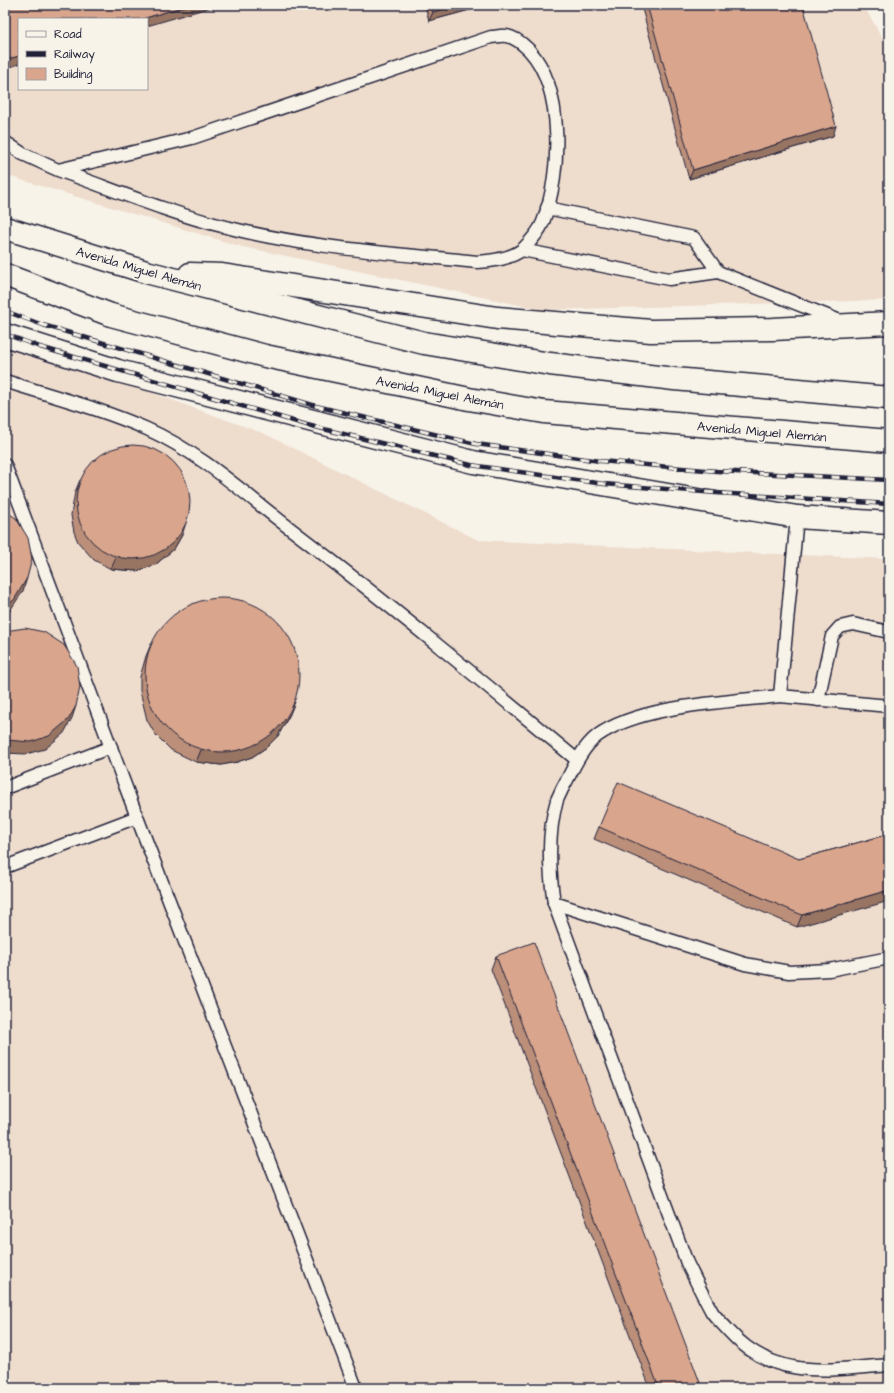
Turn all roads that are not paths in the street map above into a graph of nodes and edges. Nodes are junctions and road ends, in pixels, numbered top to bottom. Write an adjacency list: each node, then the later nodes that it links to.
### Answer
1 (5, 142): 2 (lane)
2 (58, 170): 3 (lane); 5 (lane)
3 (547, 208): 5 (lane); 7 (lane)
4 (5, 228): 6 (main road, Avenida Miguel Alemán)
5 (522, 250): 7 (lane)
6 (146, 272): 10 (main road); 13 (main road, Avenida Miguel Alemán)
7 (718, 272): 10 (lane)
8 (5, 275): 14 (main road, Avenida Miguel Alemán)
9 (889, 323): 10 (main road)
10 (850, 325)
11 (5, 335): 16 (main road)
12 (5, 381): 23 (lane)
13 (889, 398)
14 (889, 441)
15 (5, 464): 22 (lane)
16 (797, 517): 17 (main road); 19 (lane)
17 (889, 523)
18 (889, 632): 20 (lane)
19 (780, 696): 20 (lane); 23 (lane)
20 (818, 700): 21 (lane)
21 (889, 706)
22 (111, 747): 24 (lane); 25 (lane)
23 (577, 760): 27 (lane)
24 (5, 788)
25 (137, 817): 26 (lane); 30 (lane)
26 (5, 867)
27 (554, 903): 28 (lane); 29 (lane)
28 (889, 958)
29 (889, 1365)
30 (356, 1388)

